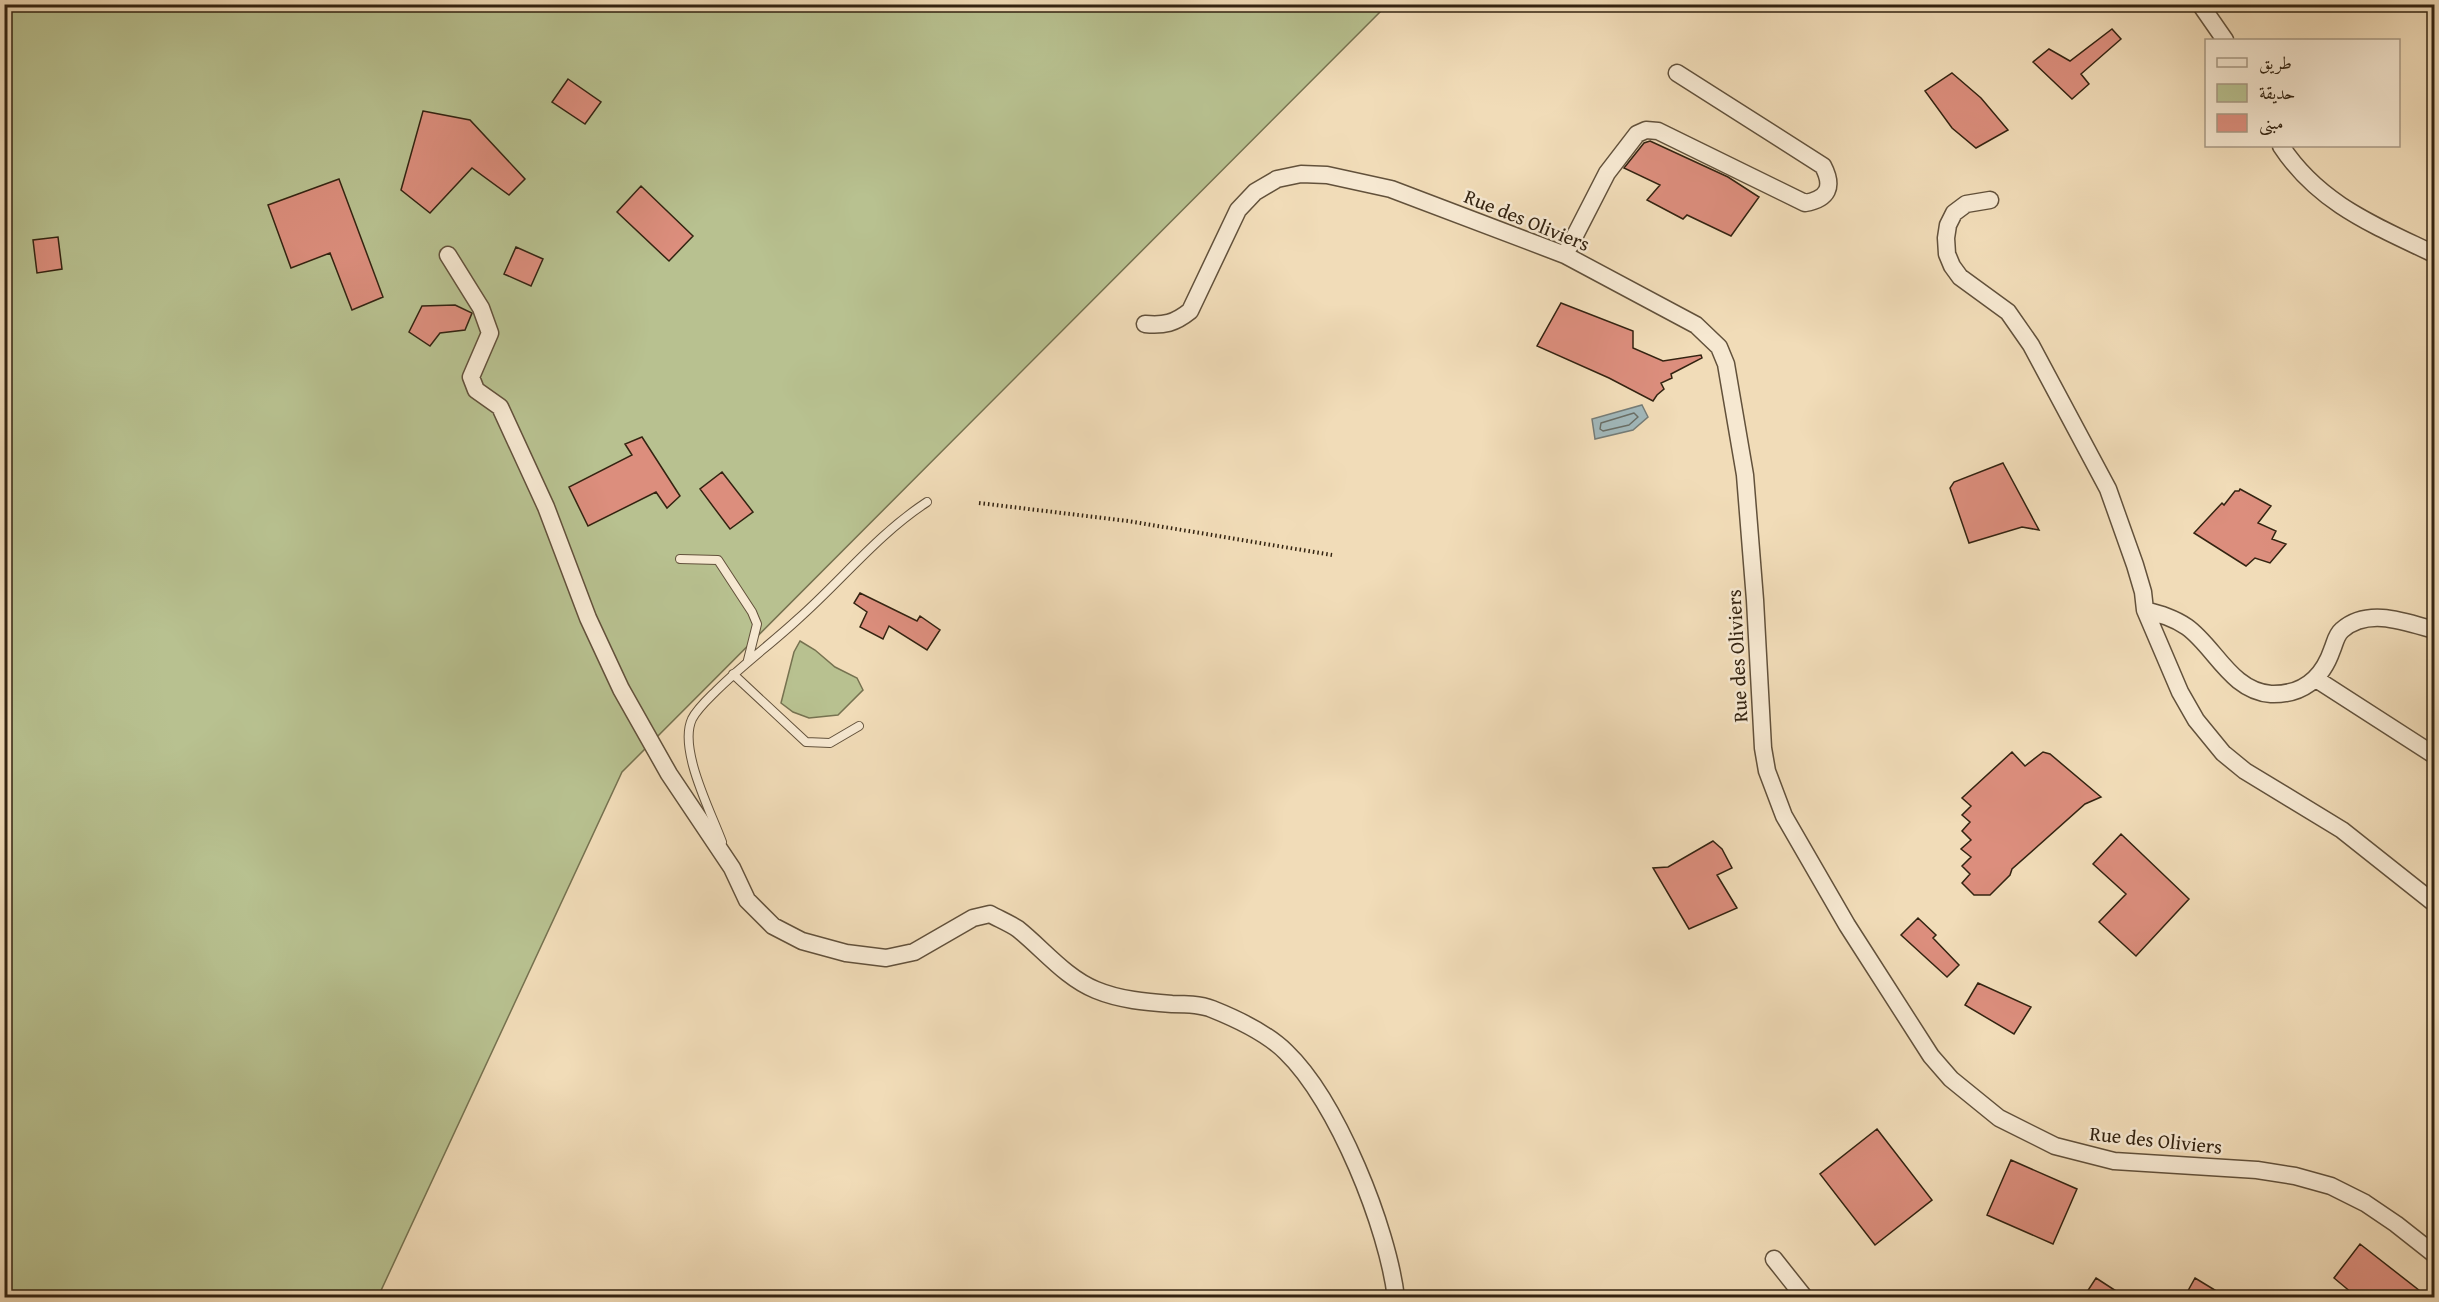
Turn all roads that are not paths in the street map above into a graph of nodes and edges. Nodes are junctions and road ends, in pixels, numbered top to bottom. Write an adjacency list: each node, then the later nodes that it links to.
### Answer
1 (2200, 4): 2 (street)
2 (2223, 39)
3 (1677, 73): 8 (street)
4 (2282, 147): 6 (street)
5 (1990, 200): 12 (street)
6 (2434, 254)
7 (448, 255): 19 (street)
8 (1565, 255): 9 (street, Rue des Oliviers); 21 (street, Rue des Oliviers)
9 (1145, 324)
10 (927, 502): 14 (lane)
11 (680, 559): 14 (lane)
12 (2145, 610): 16 (street); 20 (street)
13 (2434, 630): 16 (street)
14 (748, 660): 15 (lane)
15 (733, 674): 17 (lane); 19 (lane)
16 (2316, 679): 18 (street)
17 (859, 726)
18 (2434, 755)
19 (732, 868): 23 (street)
20 (2434, 903)
21 (2434, 1254)
22 (1774, 1259): 24 (street)
23 (1396, 1298)
24 (1805, 1298)

